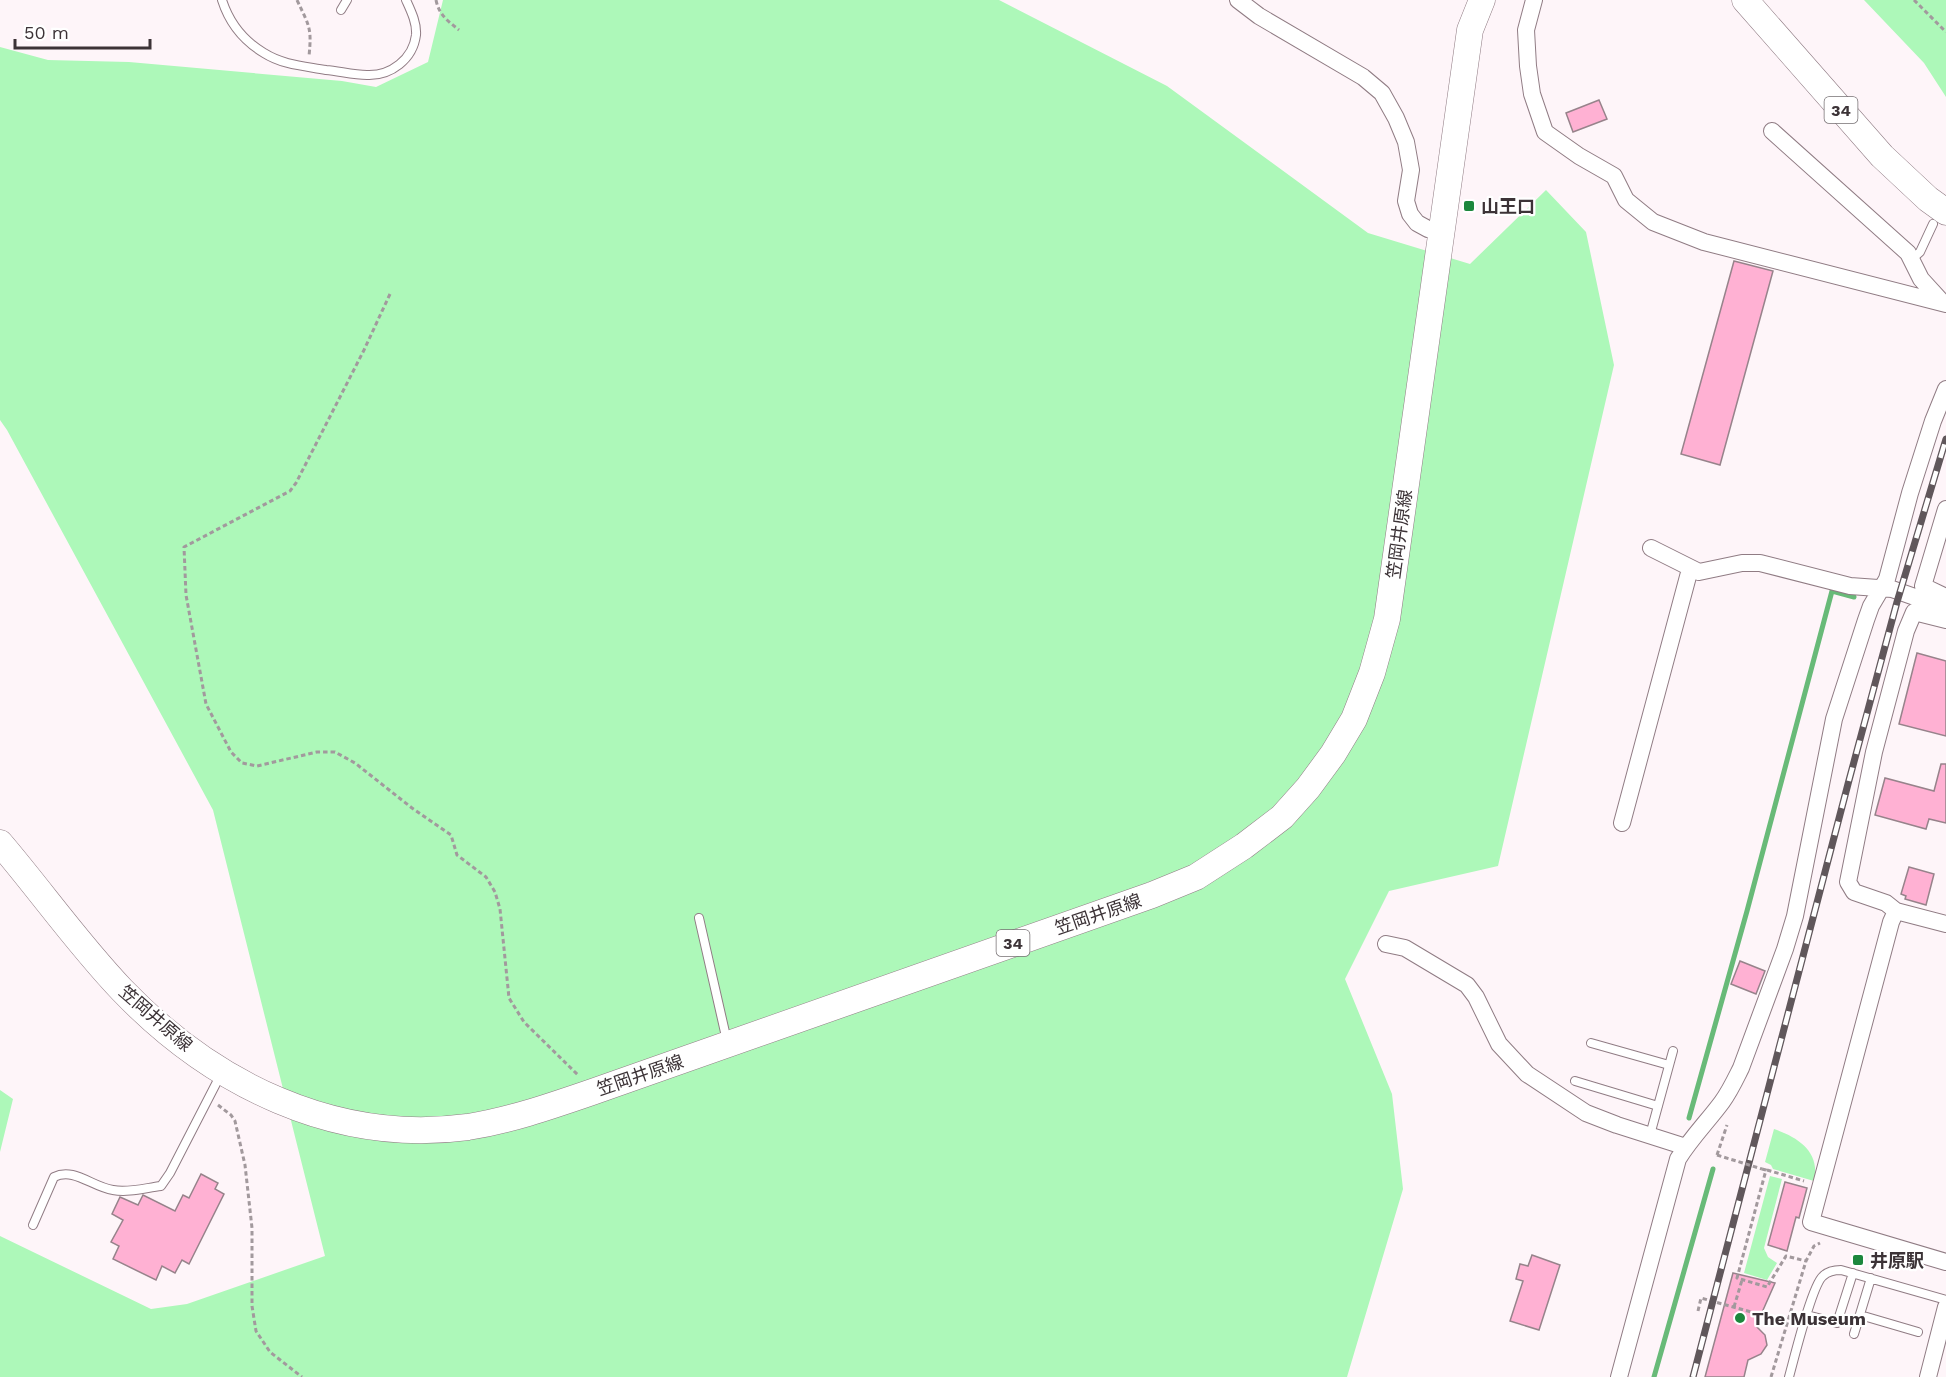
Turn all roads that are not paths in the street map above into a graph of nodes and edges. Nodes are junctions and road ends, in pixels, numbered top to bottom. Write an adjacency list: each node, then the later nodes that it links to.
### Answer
1 (222, 0): 3 (lane)
2 (347, 0): 8 (lane)
3 (406, 0)
4 (1238, 0): 11 (street)
5 (1482, 0): 11 (main road, 笠岡井原線 / 34)
6 (1534, 0): 13 (street)
7 (1745, 0): 10 (main road, 34)
8 (341, 10)
9 (1772, 131): 12 (street)
10 (1939, 218): 12 (lane)
11 (1442, 231): 29 (main road, 笠岡井原線 / 34)
12 (1911, 261): 13 (street)
13 (1945, 304)
14 (1946, 389): 18 (street)
15 (1946, 509): 19 (street)
16 (1651, 548): 17 (street)
17 (1690, 569): 18 (street); 22 (street)
18 (1882, 589): 20 (street); 36 (street)
19 (1946, 597)
20 (1946, 608)
21 (1946, 620): 24 (street)
22 (1622, 823)
23 (0, 843): 32 (main road, 笠岡井原線 / 34)
24 (1896, 910): 26 (street); 38 (street)
25 (699, 918): 29 (lane)
26 (1946, 924)
27 (1386, 944): 35 (street)
28 (1591, 1043): 31 (lane)
29 (728, 1044): 32 (main road, 笠岡井原線 / 34)
30 (1673, 1052): 31 (lane)
31 (1670, 1065): 34 (lane)
32 (229, 1075): 37 (lane)
33 (1575, 1081): 34 (lane)
34 (1658, 1106): 35 (lane)
35 (1650, 1135): 36 (street)
36 (1686, 1147): 47 (street)
37 (33, 1225)
38 (1946, 1262)
39 (1853, 1273): 40 (lane); 43 (lane); 43 (lane)
40 (1871, 1278): 41 (lane); 44 (lane)
41 (1946, 1300)
42 (1946, 1307): 49 (street)
43 (1807, 1315): 48 (lane)
44 (1860, 1316): 45 (lane); 46 (lane)
45 (1918, 1332)
46 (1854, 1334)
47 (1619, 1377)
48 (1789, 1377)
49 (1928, 1377)

